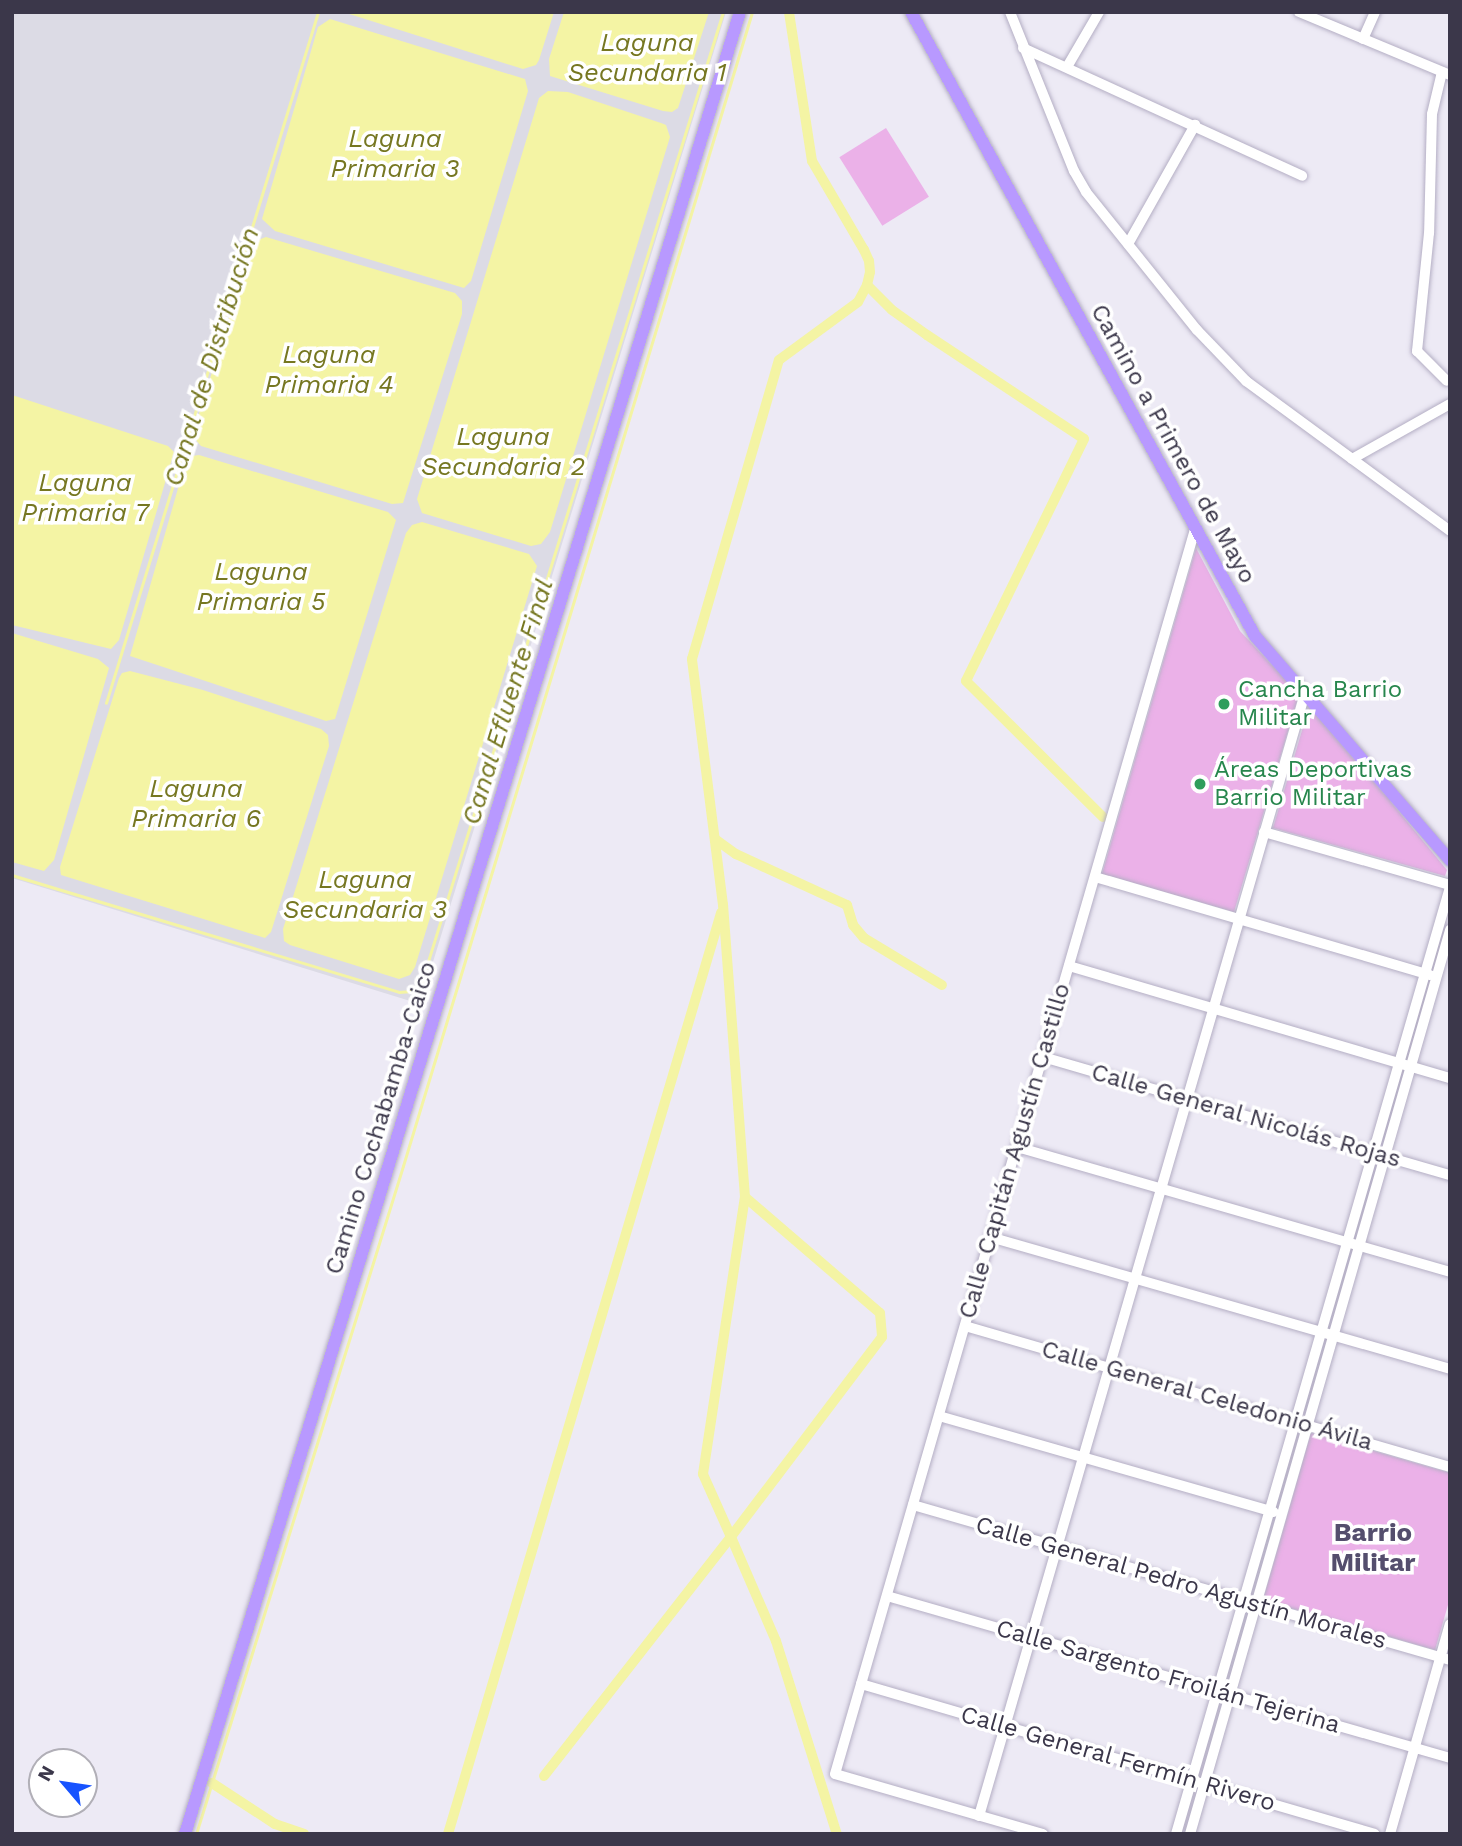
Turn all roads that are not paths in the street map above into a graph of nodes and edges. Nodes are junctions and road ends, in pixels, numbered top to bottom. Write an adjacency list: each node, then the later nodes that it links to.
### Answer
1 (740, 12): 74 (main road, Camino Cochabamba-Caico)
2 (911, 12): 17 (main road, Camino a Primero de Mayo)
3 (1010, 12): 8 (street)
4 (1099, 12): 9 (street)
5 (1299, 12): 7 (street)
6 (1375, 12): 7 (street)
7 (1363, 39): 10 (street)
8 (1023, 48): 9 (street); 13 (street)
9 (1067, 68): 11 (street)
10 (1446, 74): 14 (street)
11 (1195, 125): 12 (street); 13 (street)
12 (1302, 176)
13 (1128, 244): 16 (street)
14 (1447, 381)
15 (1450, 404): 16 (street)
16 (1352, 459): 18 (street)
17 (1195, 529): 19 (main road, Camino a Primero de Mayo); 22 (street, Calle Capitán Agustín Castillo)
18 (1450, 531)
19 (1305, 693): 20 (street); 21 (main road, Camino a Primero de Mayo)
20 (1264, 832): 23 (street); 24 (street)
21 (1450, 860)
22 (1095, 877): 24 (street); 26 (street, Calle Capitán Agustín Castillo)
23 (1450, 886): 27 (street)
24 (1238, 919): 27 (street); 29 (street)
25 (1450, 930): 28 (street)
26 (1069, 966): 29 (street); 30 (street, Calle Capitán Agustín Castillo)
27 (1425, 974): 28 (street); 31 (street)
28 (1436, 977): 32 (street)
29 (1213, 1009): 31 (street); 34 (street)
30 (1043, 1057): 34 (street, Calle General Nicolás Rojas); 35 (street, Calle Capitán Agustín Castillo)
31 (1399, 1063): 32 (street); 36 (street)
32 (1410, 1067): 33 (street); 37 (street)
33 (1450, 1078)
34 (1186, 1099): 36 (street, Calle General Nicolás Rojas); 39 (street)
35 (1017, 1147): 39 (street); 40 (street, Calle Capitán Agustín Castillo)
36 (1373, 1153): 37 (street, Calle General Nicolás Rojas); 41 (street)
37 (1385, 1156): 38 (street, Calle General Nicolás Rojas); 42 (street)
38 (1450, 1175)
39 (1161, 1188): 41 (street); 44 (street)
40 (990, 1237): 44 (street); 45 (street, Calle Capitán Agustín Castillo)
41 (1347, 1242): 42 (street); 46 (street)
42 (1359, 1246): 43 (street); 47 (street)
43 (1450, 1272)
44 (1133, 1280): 46 (street); 48 (street)
45 (965, 1326): 48 (street, Calle General Celedonio Ávila); 50 (street, Calle Capitán Agustín Castillo)
46 (1322, 1331): 47 (street); 51 (street)
47 (1333, 1335): 49 (street); 52 (street)
48 (1109, 1367): 51 (street, Calle General Celedonio Ávila); 53 (street)
49 (1450, 1369)
50 (939, 1416): 53 (street); 55 (street, Calle Capitán Agustín Castillo)
51 (1295, 1422): 52 (street, Calle General Celedonio Ávila); 56 (street)
52 (1307, 1425): 54 (street, Calle General Celedonio Ávila); 57 (street)
53 (1083, 1457): 56 (street); 58 (street)
54 (1450, 1467)
55 (913, 1505): 58 (street, Calle General Pedro Agustín Morales); 59 (street, Calle Capitán Agustín Castillo)
56 (1270, 1511): 57 (street); 60 (street)
57 (1282, 1515): 61 (street)
58 (1057, 1547): 60 (street, Calle General Pedro Agustín Morales); 63 (street)
59 (887, 1596): 63 (street, Calle Sargento Froilán Tejerina); 65 (street, Calle Capitán Agustín Castillo)
60 (1244, 1601): 61 (street, Calle General Pedro Agustín Morales); 66 (street)
61 (1256, 1604): 64 (street, Calle General Pedro Agustín Morales); 67 (street)
62 (1450, 1624): 64 (street)
63 (1031, 1637): 66 (street, Calle Sargento Froilán Tejerina); 68 (street)
64 (1445, 1659): 69 (street)
65 (861, 1684): 68 (street, Calle General Fermín Rivero); 73 (street, Calle Capitán Agustín Castillo)
66 (1218, 1691): 67 (street, Calle Sargento Froilán Tejerina); 71 (street)
67 (1230, 1694): 69 (street, Calle Sargento Froilán Tejerina); 72 (street)
68 (1005, 1726): 71 (street, Calle General Fermín Rivero); 73 (street)
69 (1414, 1747): 70 (street, Calle Sargento Froilán Tejerina); 79 (street)
70 (1450, 1758)
71 (1192, 1780): 72 (street, Calle General Fermín Rivero); 76 (street)
72 (1204, 1784): 77 (street); 78 (street, Calle General Fermín Rivero)
73 (979, 1816): 75 (street)
74 (185, 1834)
75 (1043, 1834)
76 (1177, 1834)
77 (1190, 1834)
78 (1376, 1834)
79 (1390, 1834)

